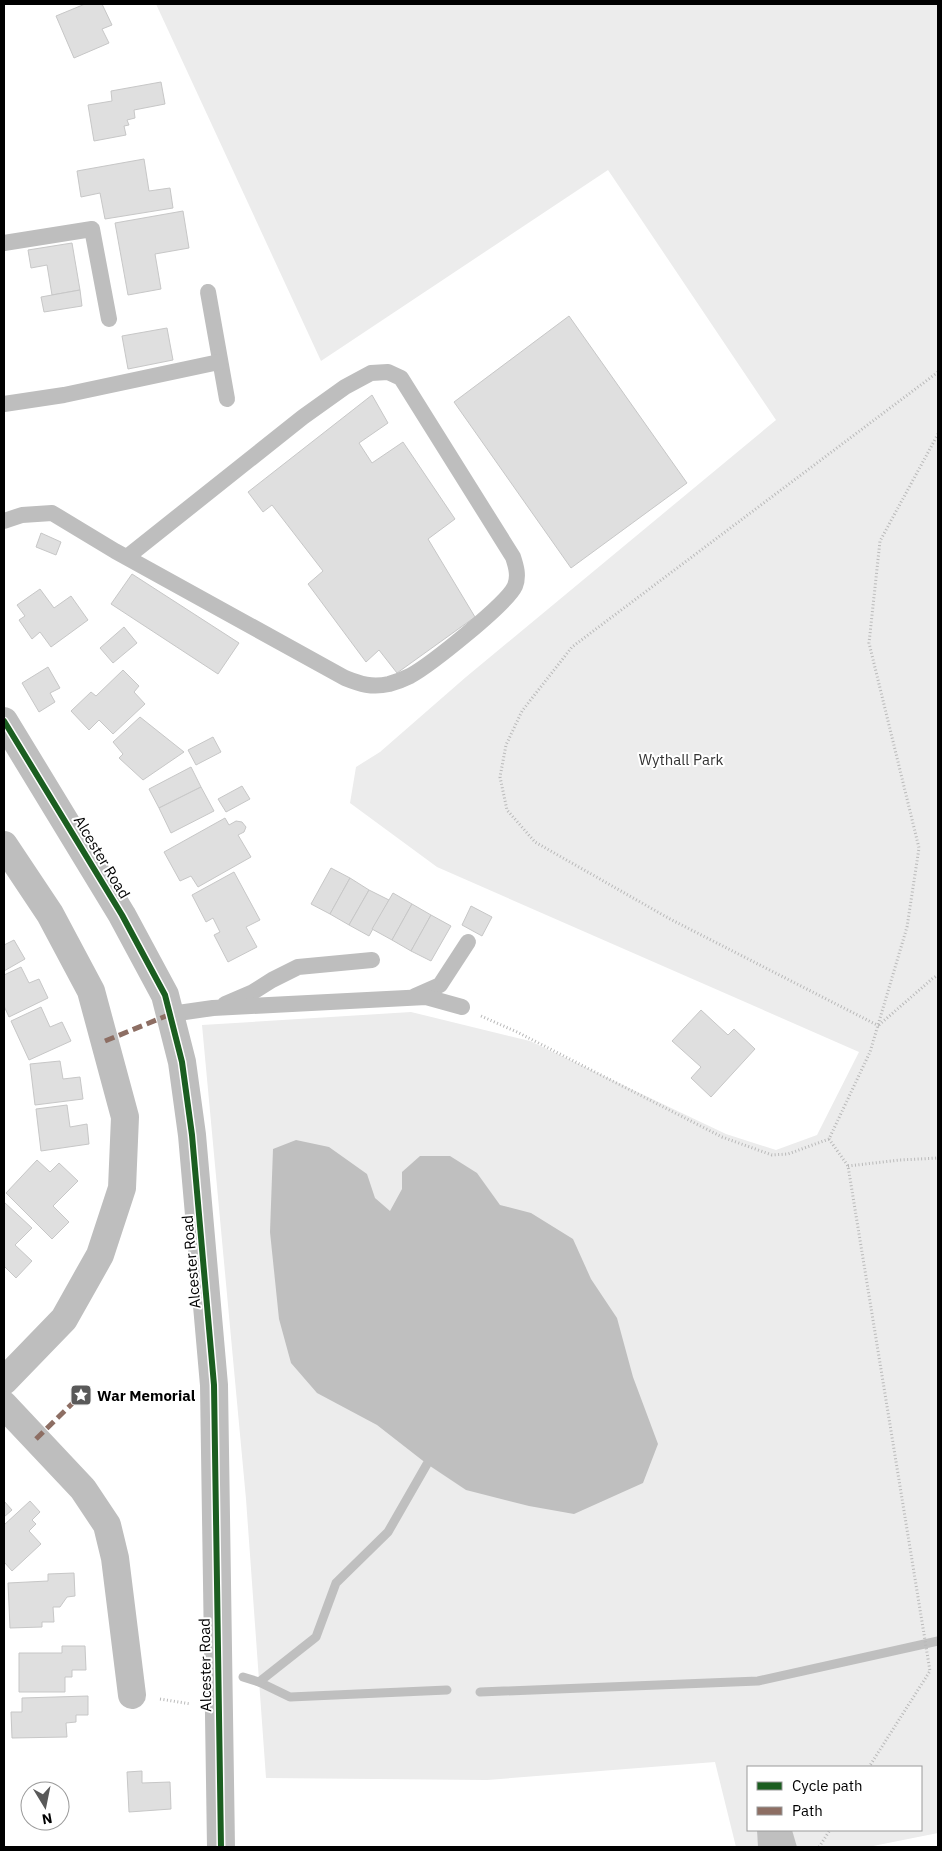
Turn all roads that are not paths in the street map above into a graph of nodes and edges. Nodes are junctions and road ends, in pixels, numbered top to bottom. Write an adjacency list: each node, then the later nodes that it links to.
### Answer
1 (4, 243): 3 (lane)
2 (208, 292): 4 (lane)
3 (109, 319)
4 (219, 362): 5 (lane); 6 (lane)
5 (227, 399)
6 (4, 404)
7 (4, 521): 8 (lane)
8 (127, 557): 8 (lane)
9 (4, 721): 16 (street, Alcester Road)
10 (8, 861): 17 (street)
11 (468, 942): 13 (lane)
12 (372, 960): 15 (lane)
13 (411, 998): 14 (lane); 15 (lane)
14 (462, 1007)
15 (213, 1008): 16 (lane)
16 (171, 1014): 20 (street, Alcester Road)
17 (4, 1381)
18 (4, 1405): 19 (street)
19 (132, 1695)
20 (221, 1847)

